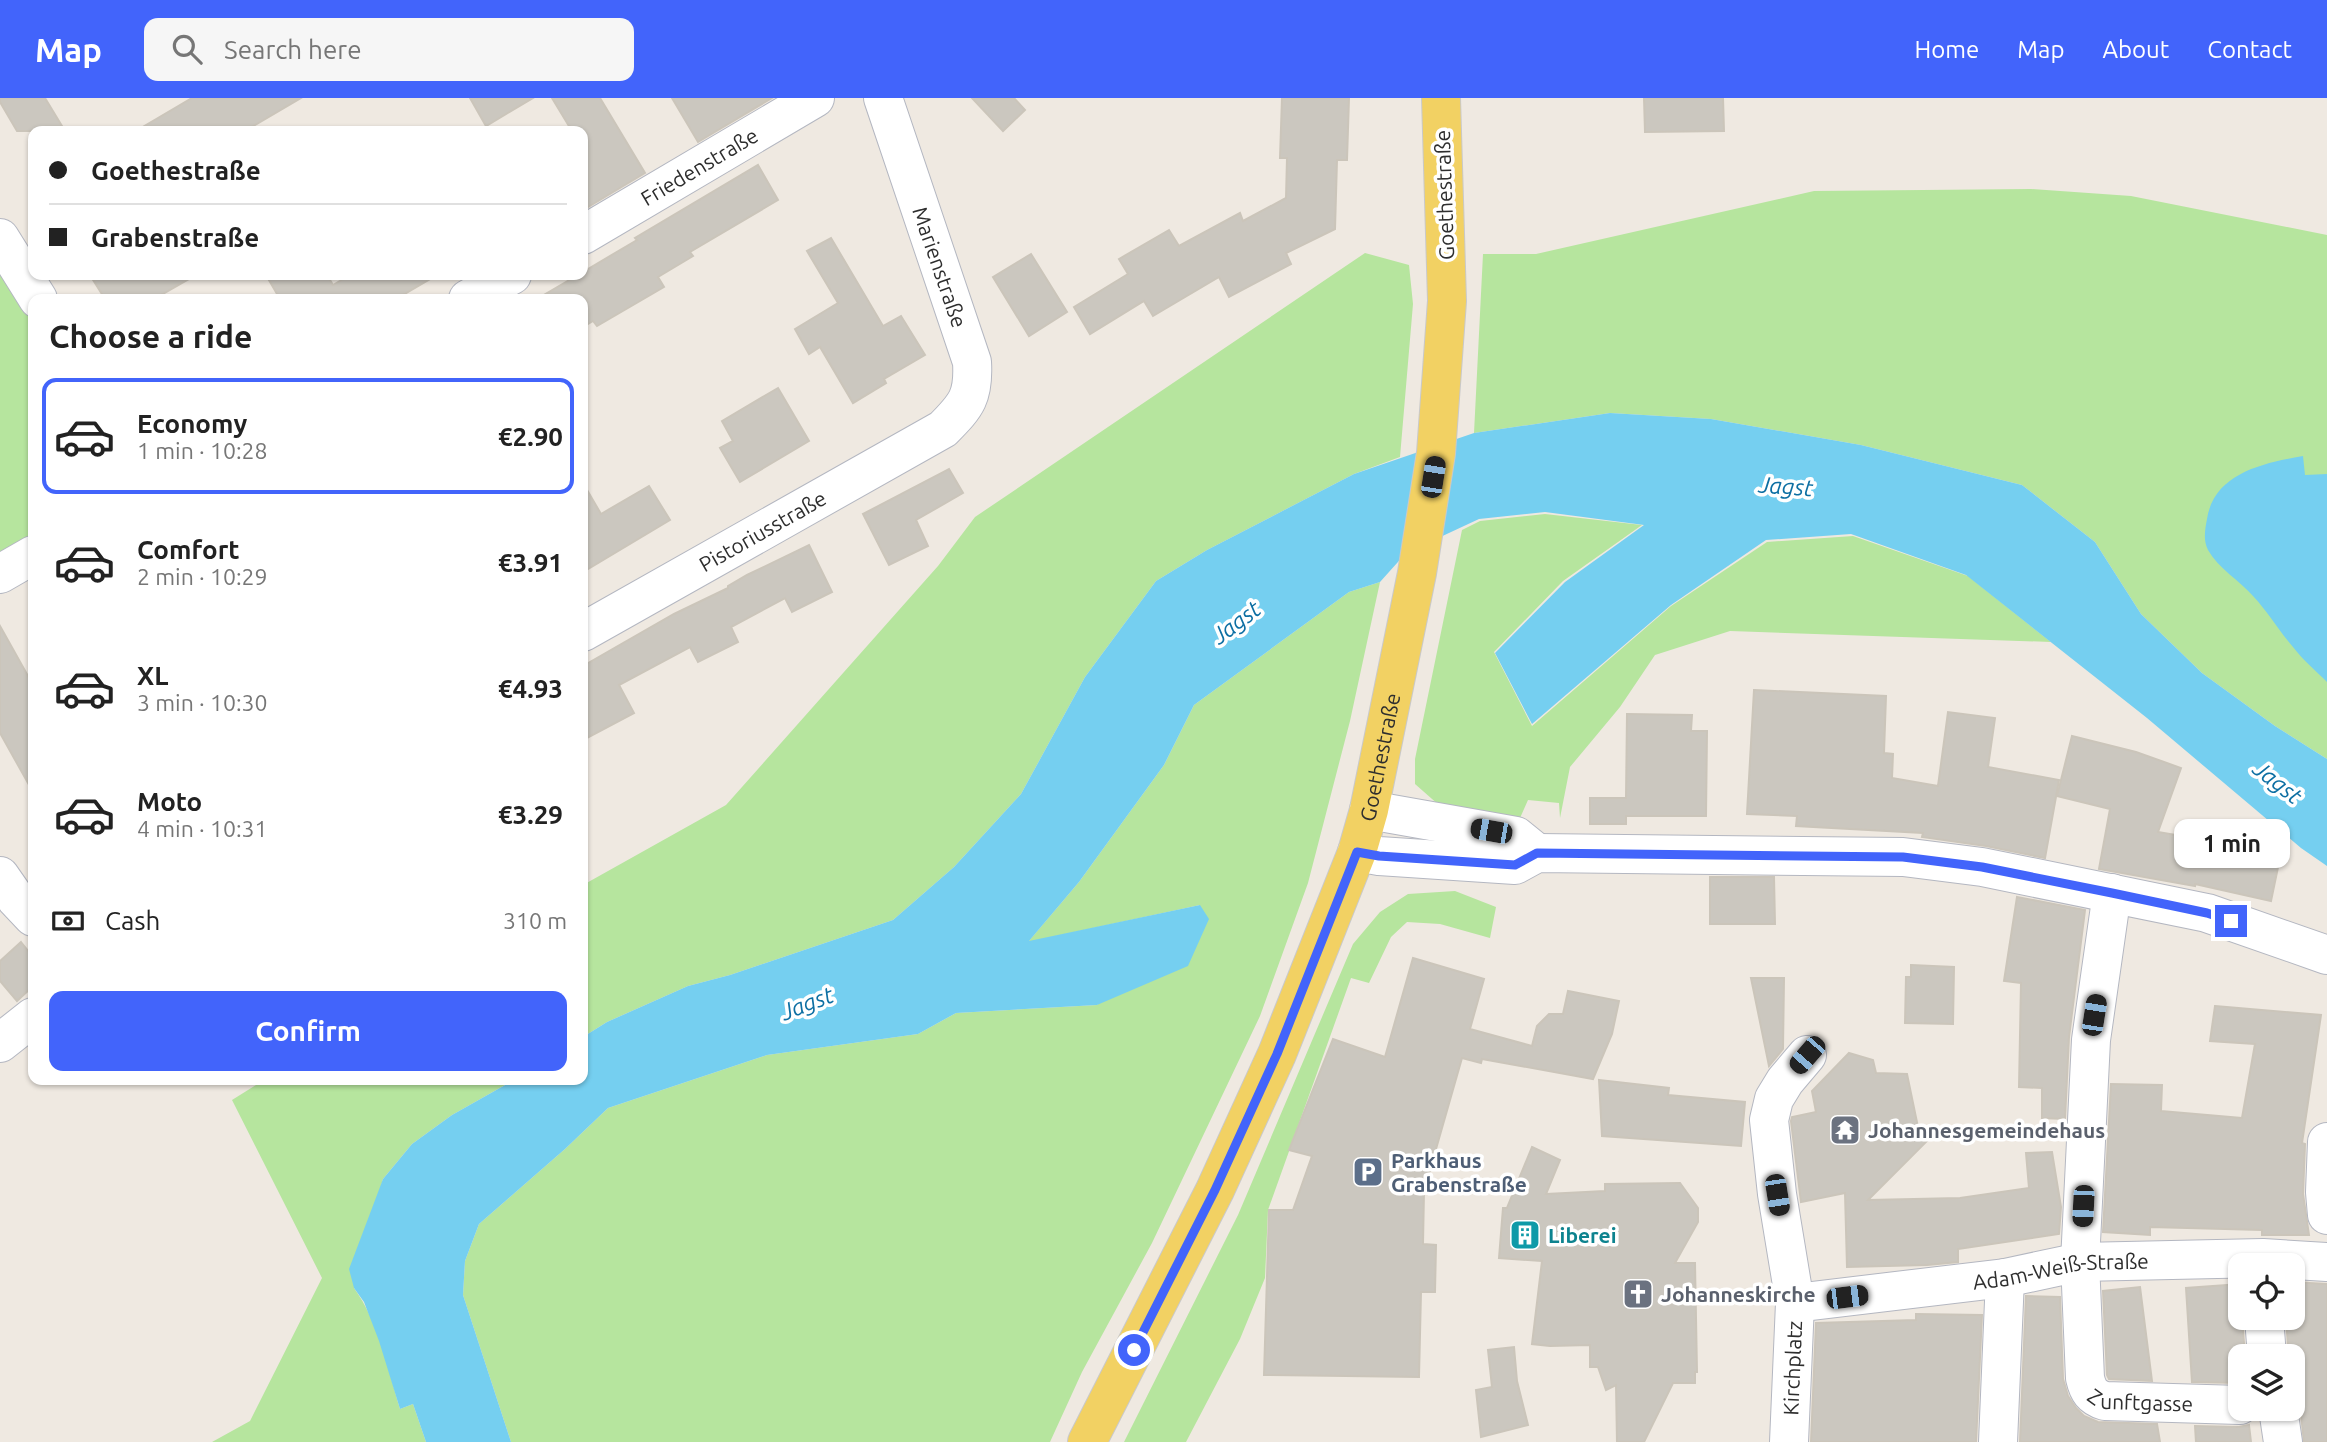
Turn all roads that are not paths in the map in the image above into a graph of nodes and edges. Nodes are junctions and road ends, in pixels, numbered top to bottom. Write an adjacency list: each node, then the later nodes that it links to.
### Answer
1 (815, 98): 4 (street, Friedenstraße)
2 (883, 98): 9 (street, Marienstraße)
3 (1441, 98): 13 (main road, Goethestraße)
4 (588, 232)
5 (0, 238): 7 (street)
6 (503, 280): 8 (street)
7 (35, 294)
8 (477, 294)
9 (943, 429): 12 (street, Pistoriusstraße)
10 (28, 558): 11 (street)
11 (0, 574)
12 (588, 629)
13 (1369, 810): 14 (main road, Goethestraße); 15 (street)
14 (1357, 852): 15 (street); 33 (main road, Goethestraße)
15 (1537, 853): 17 (street)
16 (0, 876): 18 (street)
17 (2112, 893): 19 (street); 25 (street)
18 (28, 912)
19 (2327, 955)
20 (28, 1021): 21 (street)
21 (0, 1044)
22 (1807, 1055): 30 (street, Kirchplatz)
23 (2327, 1142): 24 (street)
24 (2327, 1215)
25 (2080, 1262): 26 (street, Adam-Weiß-Straße); 29 (street, Adam-Weiß-Straße); 31 (street, Zunftgasse)
26 (2228, 1262)
27 (2305, 1262): 28 (street, Adam-Weiß-Straße)
28 (2327, 1262)
29 (2005, 1278): 30 (street, Adam-Weiß-Straße); 35 (street)
30 (1795, 1303): 34 (street, Kirchplatz)
31 (2228, 1405)
32 (2280, 1421): 36 (street)
33 (1087, 1442)
34 (1789, 1442)
35 (1998, 1442)
36 (2283, 1442)

